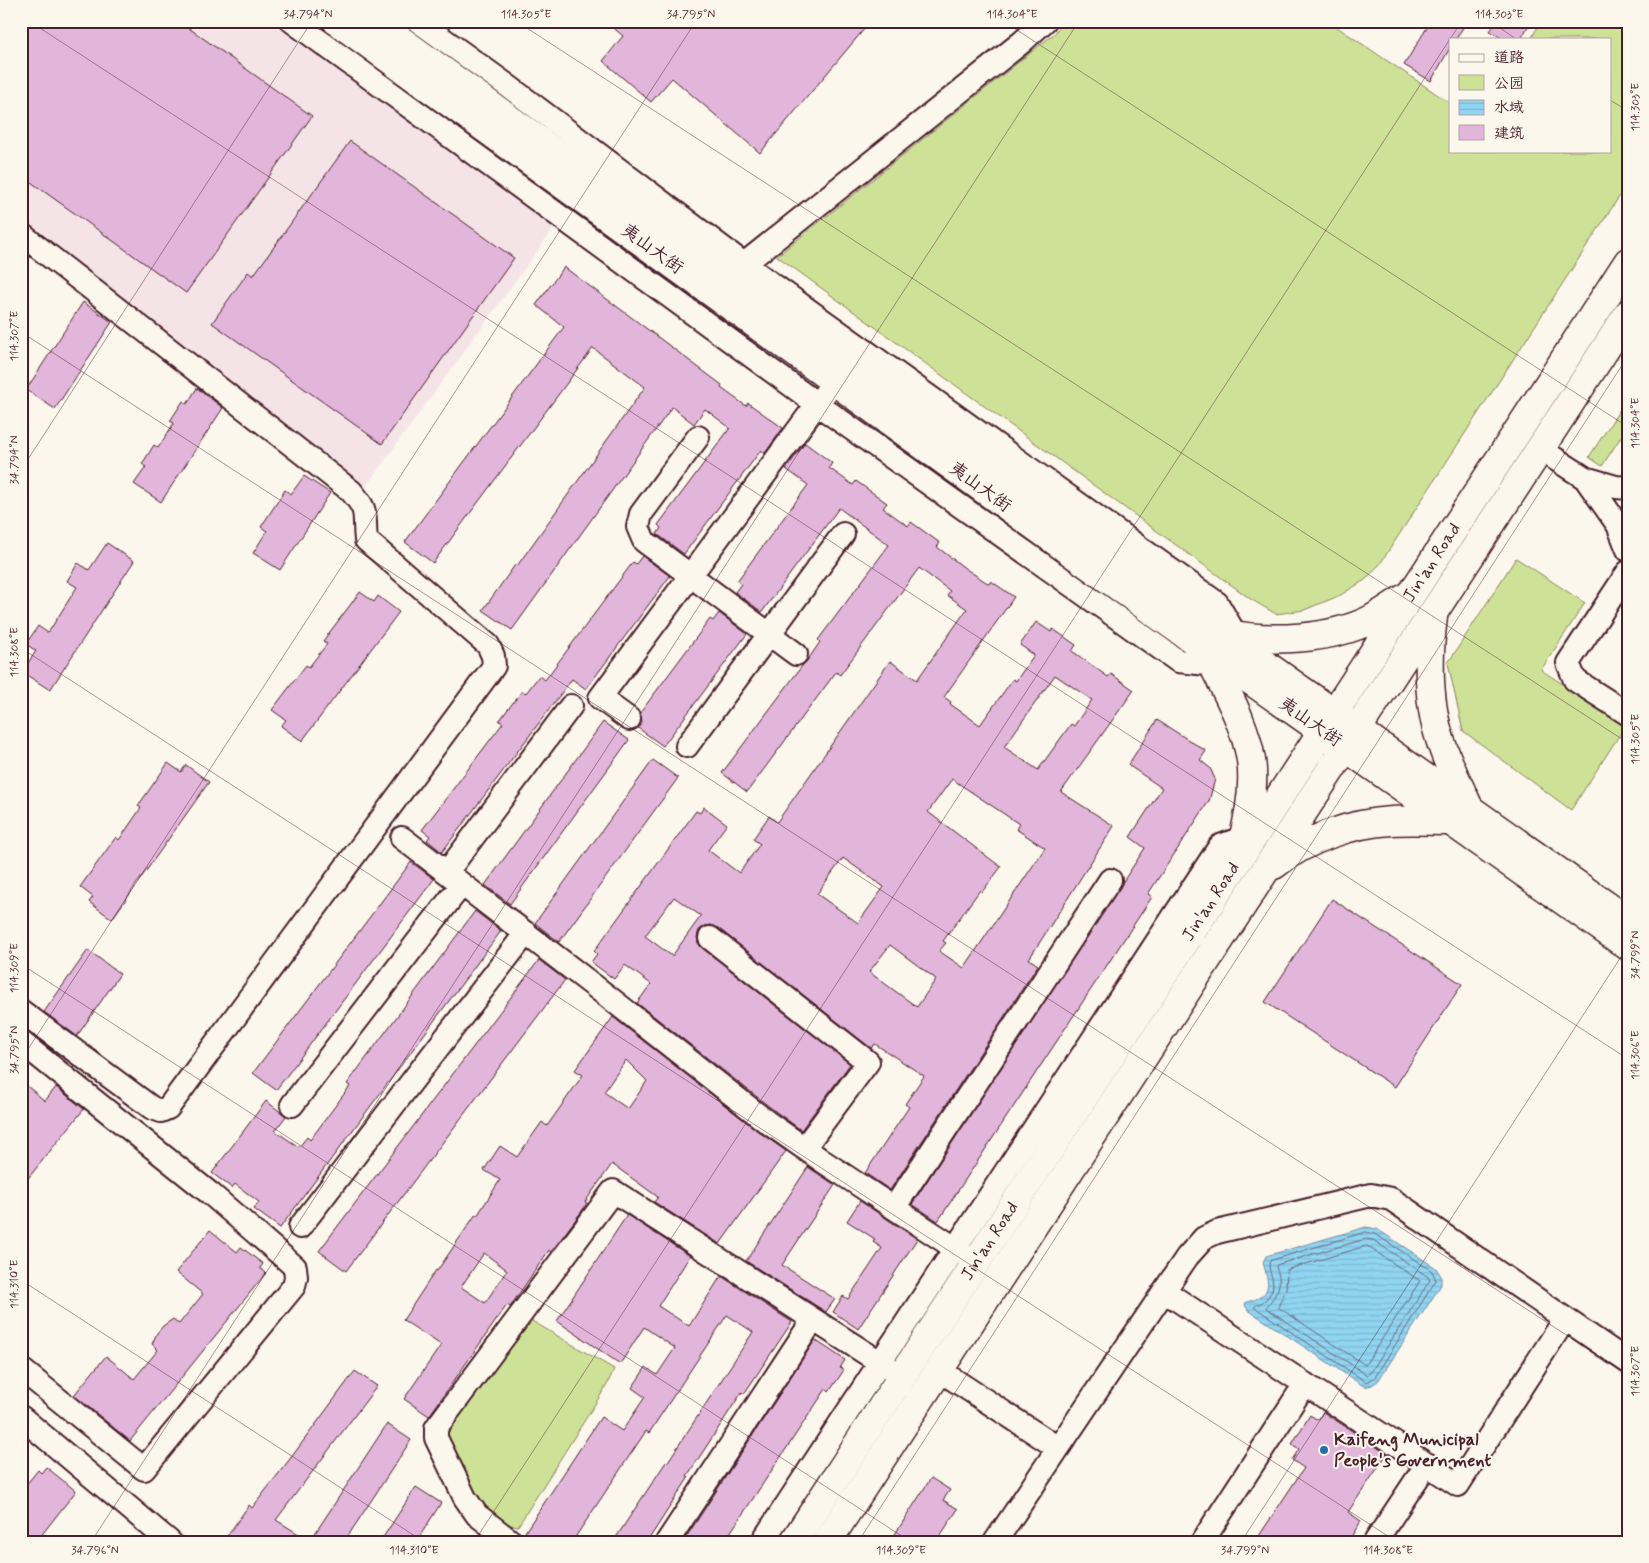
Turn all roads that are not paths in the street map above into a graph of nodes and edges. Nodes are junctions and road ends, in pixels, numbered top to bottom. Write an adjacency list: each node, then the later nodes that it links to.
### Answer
1 (292, 21): 11 (street)
2 (337, 21): 10 (main road, 夷山大街)
3 (374, 21): 23 (main road, 夷山大街)
4 (418, 21): 8 (street)
5 (1045, 21): 8 (street)
6 (21, 234): 41 (street)
7 (1628, 262): 20 (main road, Jin'an Road)
8 (744, 264): 23 (street)
9 (1628, 314): 13 (main road, Jin'an Road)
10 (834, 381): 11 (street); 23 (main road, 夷山大街)
11 (817, 404): 19 (street); 23 (street)
12 (698, 437): 19 (street)
13 (1540, 449): 14 (street); 21 (main road, Jin'an Road)
14 (1585, 478): 15 (street); 17 (street)
15 (1628, 488)
16 (843, 534): 22 (street)
17 (1628, 550)
18 (1628, 572): 26 (street)
19 (690, 576): 22 (street); 27 (street)
20 (1412, 594): 23 (main road); 28 (main road, Jin'an Road)
21 (1434, 612): 29 (main road, Jin'an Road); 31 (main road)
22 (769, 634): 24 (street); 30 (street)
23 (1224, 649): 28 (main road, 夷山大街); 33 (main road)
24 (796, 654)
25 (571, 706): 35 (street)
26 (1628, 714)
27 (628, 719)
28 (1329, 722): 29 (main road, 夷山大街); 33 (main road, Jin'an Road)
29 (1351, 738): 31 (main road, 夷山大街); 34 (main road, Jin'an Road)
30 (687, 746)
31 (1460, 815): 34 (main road); 37 (main road, 夷山大街); 40 (main road, 夷山大街)
32 (402, 838): 35 (street)
33 (1246, 844): 47 (main road, Jin'an Road)
34 (1263, 874): 54 (main road, Jin'an Road)
35 (454, 878): 38 (street); 43 (street)
36 (1110, 880): 45 (street)
37 (1628, 921)
38 (526, 933): 44 (street); 46 (street)
39 (710, 938): 44 (street)
40 (1628, 946)
41 (21, 1011)
42 (21, 1042): 52 (street)
43 (292, 1105)
44 (804, 1148): 45 (street)
45 (894, 1208): 47 (street)
46 (300, 1226)
47 (966, 1255): 53 (main road, Jin'an Road)
48 (1164, 1291): 49 (street); 55 (street); 57 (street)
49 (1565, 1319): 51 (street); 58 (street)
50 (813, 1320): 53 (street); 60 (street); 61 (street)
51 (1628, 1362)
52 (21, 1369)
53 (891, 1370): 62 (street); 63 (main road, Jin'an Road)
54 (939, 1370): 57 (street); 64 (main road, Jin'an Road)
55 (1305, 1384): 58 (street); 66 (street)
56 (21, 1417): 59 (street)
57 (1058, 1448): 65 (street)
58 (1427, 1464): 67 (street)
59 (170, 1542)
60 (512, 1542)
61 (667, 1542)
62 (762, 1542)
63 (794, 1542)
64 (827, 1542)
65 (995, 1542)
66 (1202, 1542)
67 (1375, 1542)

